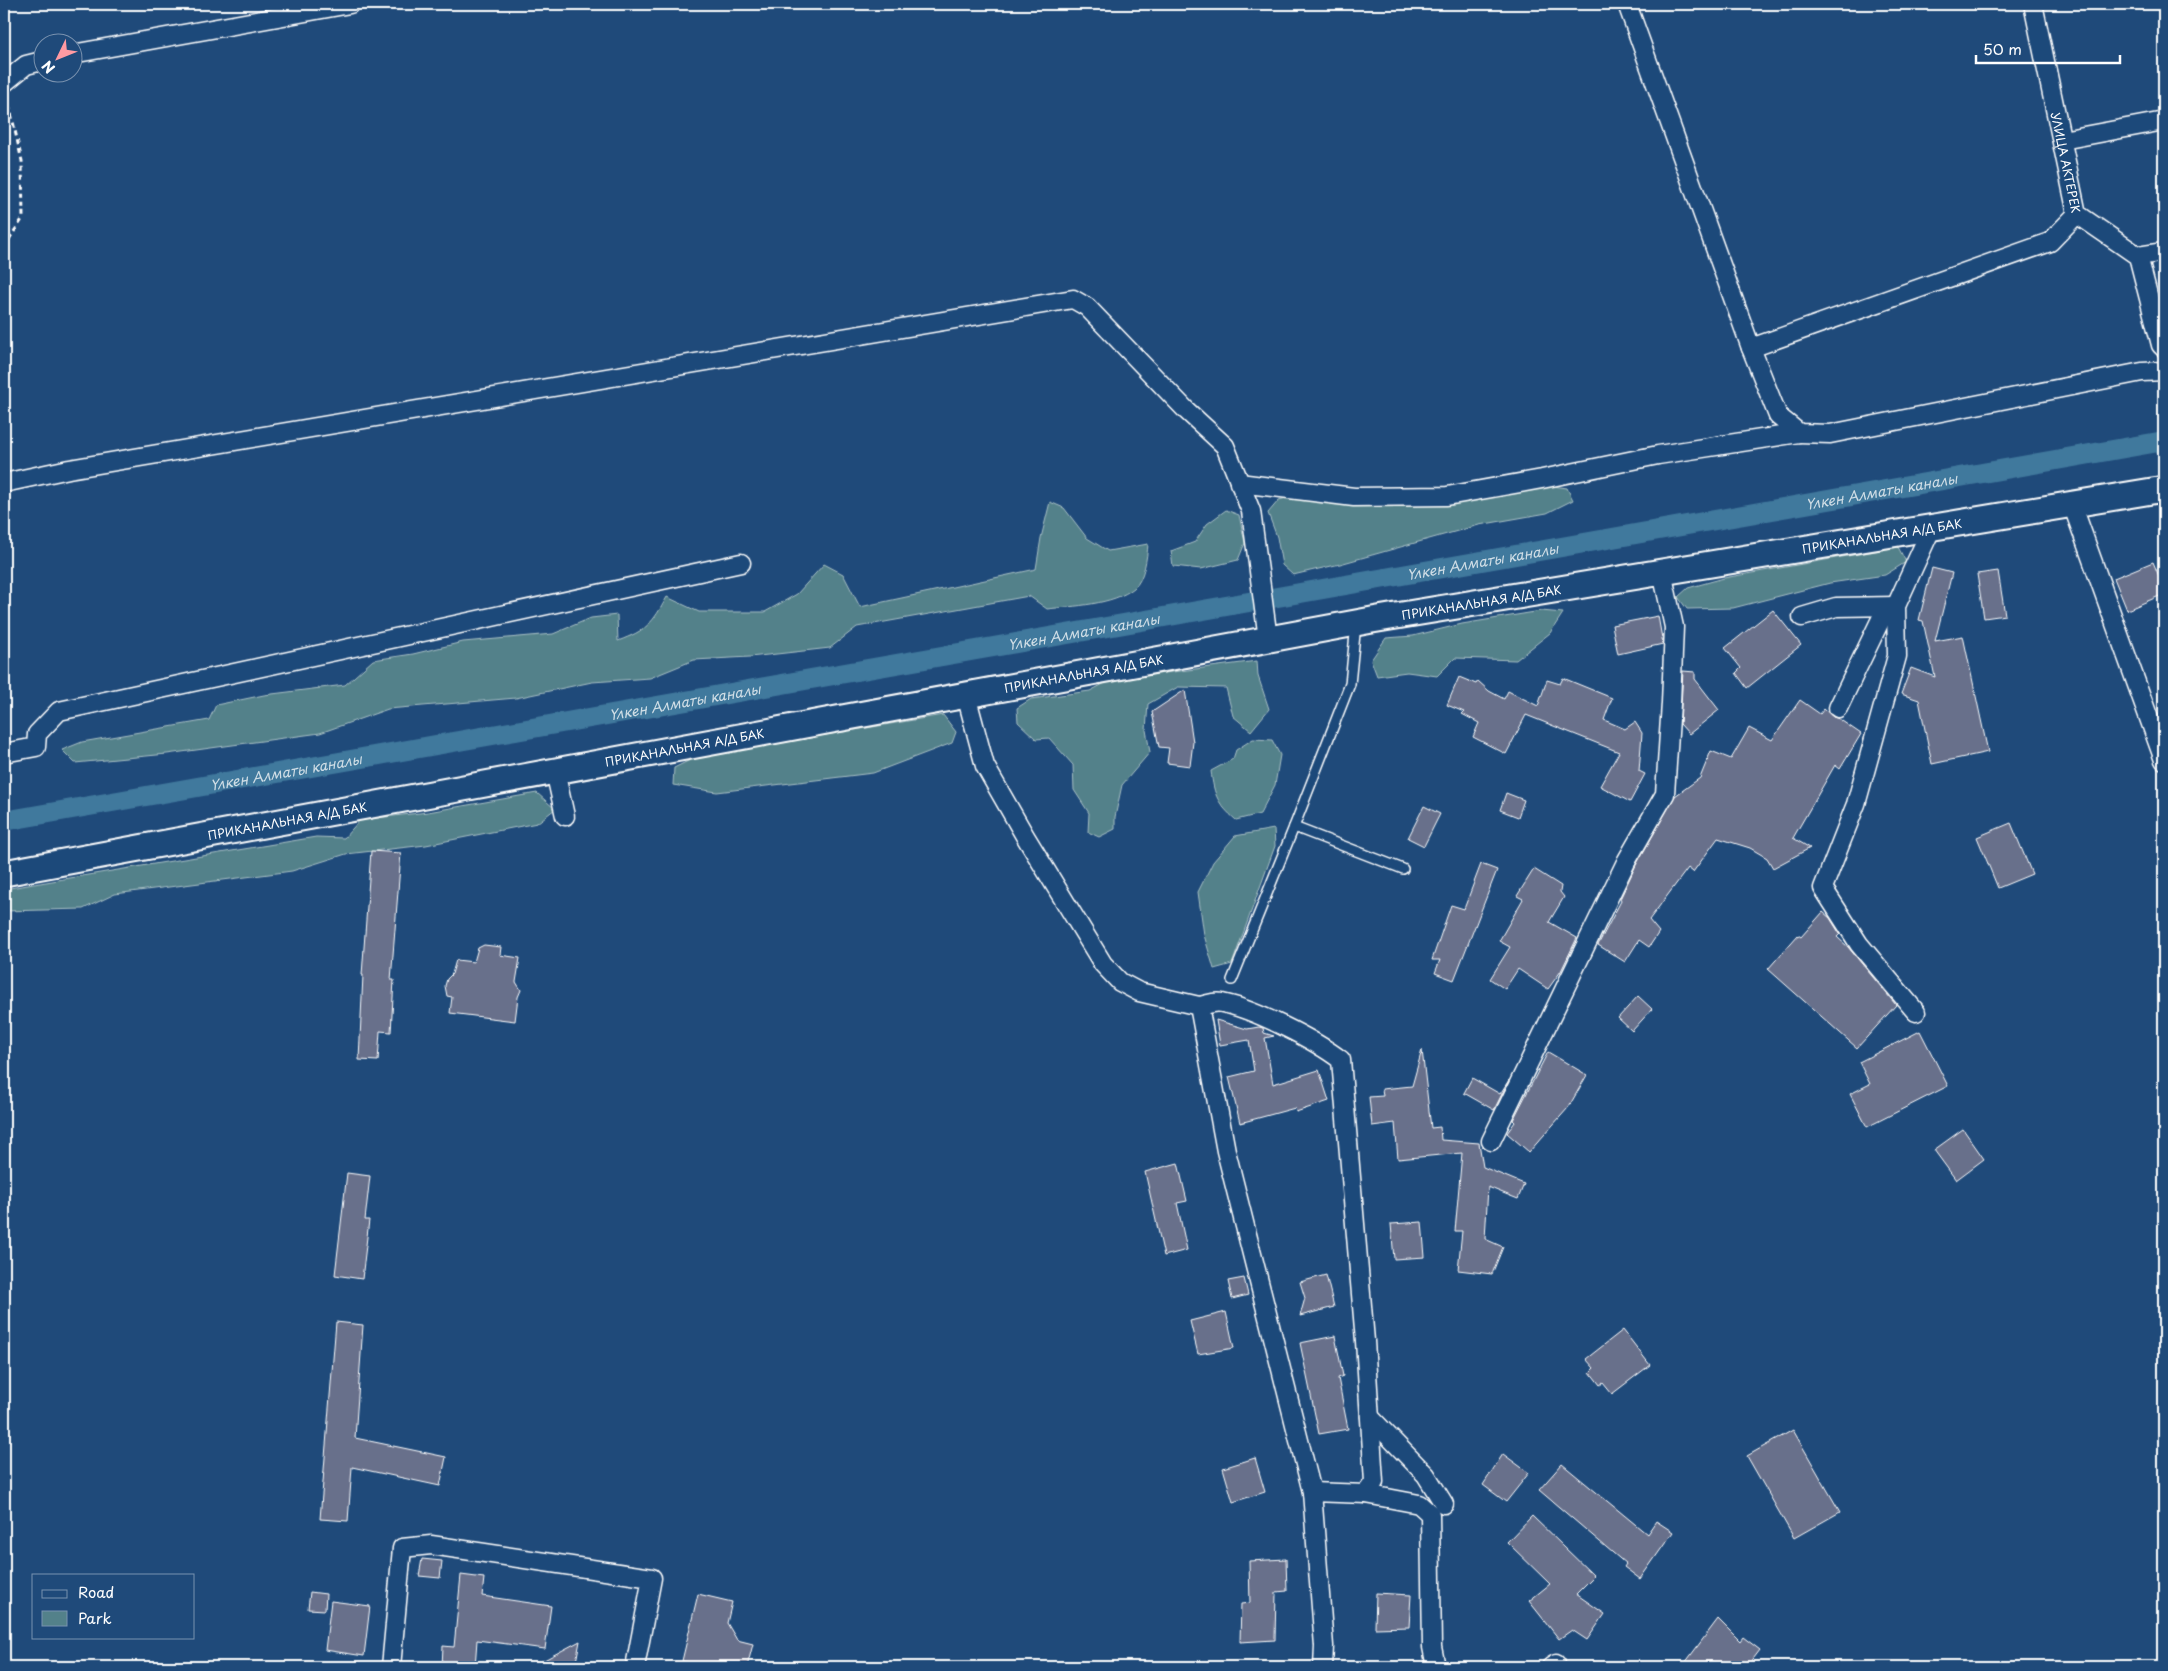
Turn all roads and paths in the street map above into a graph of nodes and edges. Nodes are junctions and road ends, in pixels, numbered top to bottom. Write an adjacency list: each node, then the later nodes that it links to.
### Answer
1 (350, 4): 4 (street)
2 (1627, 4): 13 (street)
3 (2033, 4): 8 (street, УЛИЦА АКТЕРЕК)
4 (82, 52)
5 (32, 64): 6 (street)
6 (4, 84): 10 (path)
7 (2164, 122): 8 (street)
8 (2062, 140): 9 (street, УЛИЦА АКТЕРЕК)
9 (2077, 214): 12 (street, УЛИЦА АКТЕРЕК); 13 (street)
10 (4, 247)
11 (2164, 252): 12 (street)
12 (2138, 256): 14 (street)
13 (1751, 348): 16 (street)
14 (2164, 348)
15 (2164, 371): 16 (street)
16 (1799, 433): 18 (street)
17 (4, 483): 18 (street)
18 (1239, 483): 27 (street)
19 (2164, 489): 20 (main road, ПРИКАНАЛЬНАЯ А/Д БАК)
20 (2072, 504): 21 (main road, ПРИКАНАЛЬНАЯ А/Д БАК); 31 (street)
21 (1932, 527): 23 (main road, ПРИКАНАЛЬНАЯ А/Д БАК); 24 (street)
22 (740, 563): 30 (street)
23 (1662, 572): 26 (main road, ПРИКАНАЛЬНАЯ А/Д БАК); 40 (street)
24 (1896, 606): 25 (street); 29 (street); 39 (street)
25 (1802, 618)
26 (1356, 623): 27 (main road, ПРИКАНАЛЬНАЯ А/Д БАК); 34 (lane)
27 (1268, 638): 28 (main road, ПРИКАНАЛЬНАЯ А/Д БАК)
28 (966, 695): 32 (main road, ПРИКАНАЛЬНАЯ А/Д БАК); 38 (street)
29 (1838, 708)
30 (4, 753)
31 (2164, 760)
32 (555, 771): 33 (street); 36 (main road, ПРИКАНАЛЬНАЯ А/Д БАК)
33 (565, 816)
34 (1294, 827): 35 (lane); 37 (lane)
35 (1403, 869)
36 (4, 873)
37 (1232, 980)
38 (1199, 1006): 41 (street); 42 (street)
39 (1916, 1012)
40 (1491, 1141)
41 (1370, 1417): 43 (street); 44 (street)
42 (1312, 1492): 43 (street); 47 (street)
43 (1366, 1494): 48 (street)
44 (1444, 1504)
45 (391, 1667): 46 (street)
46 (635, 1667)
47 (1323, 1667)
48 (1436, 1667)

